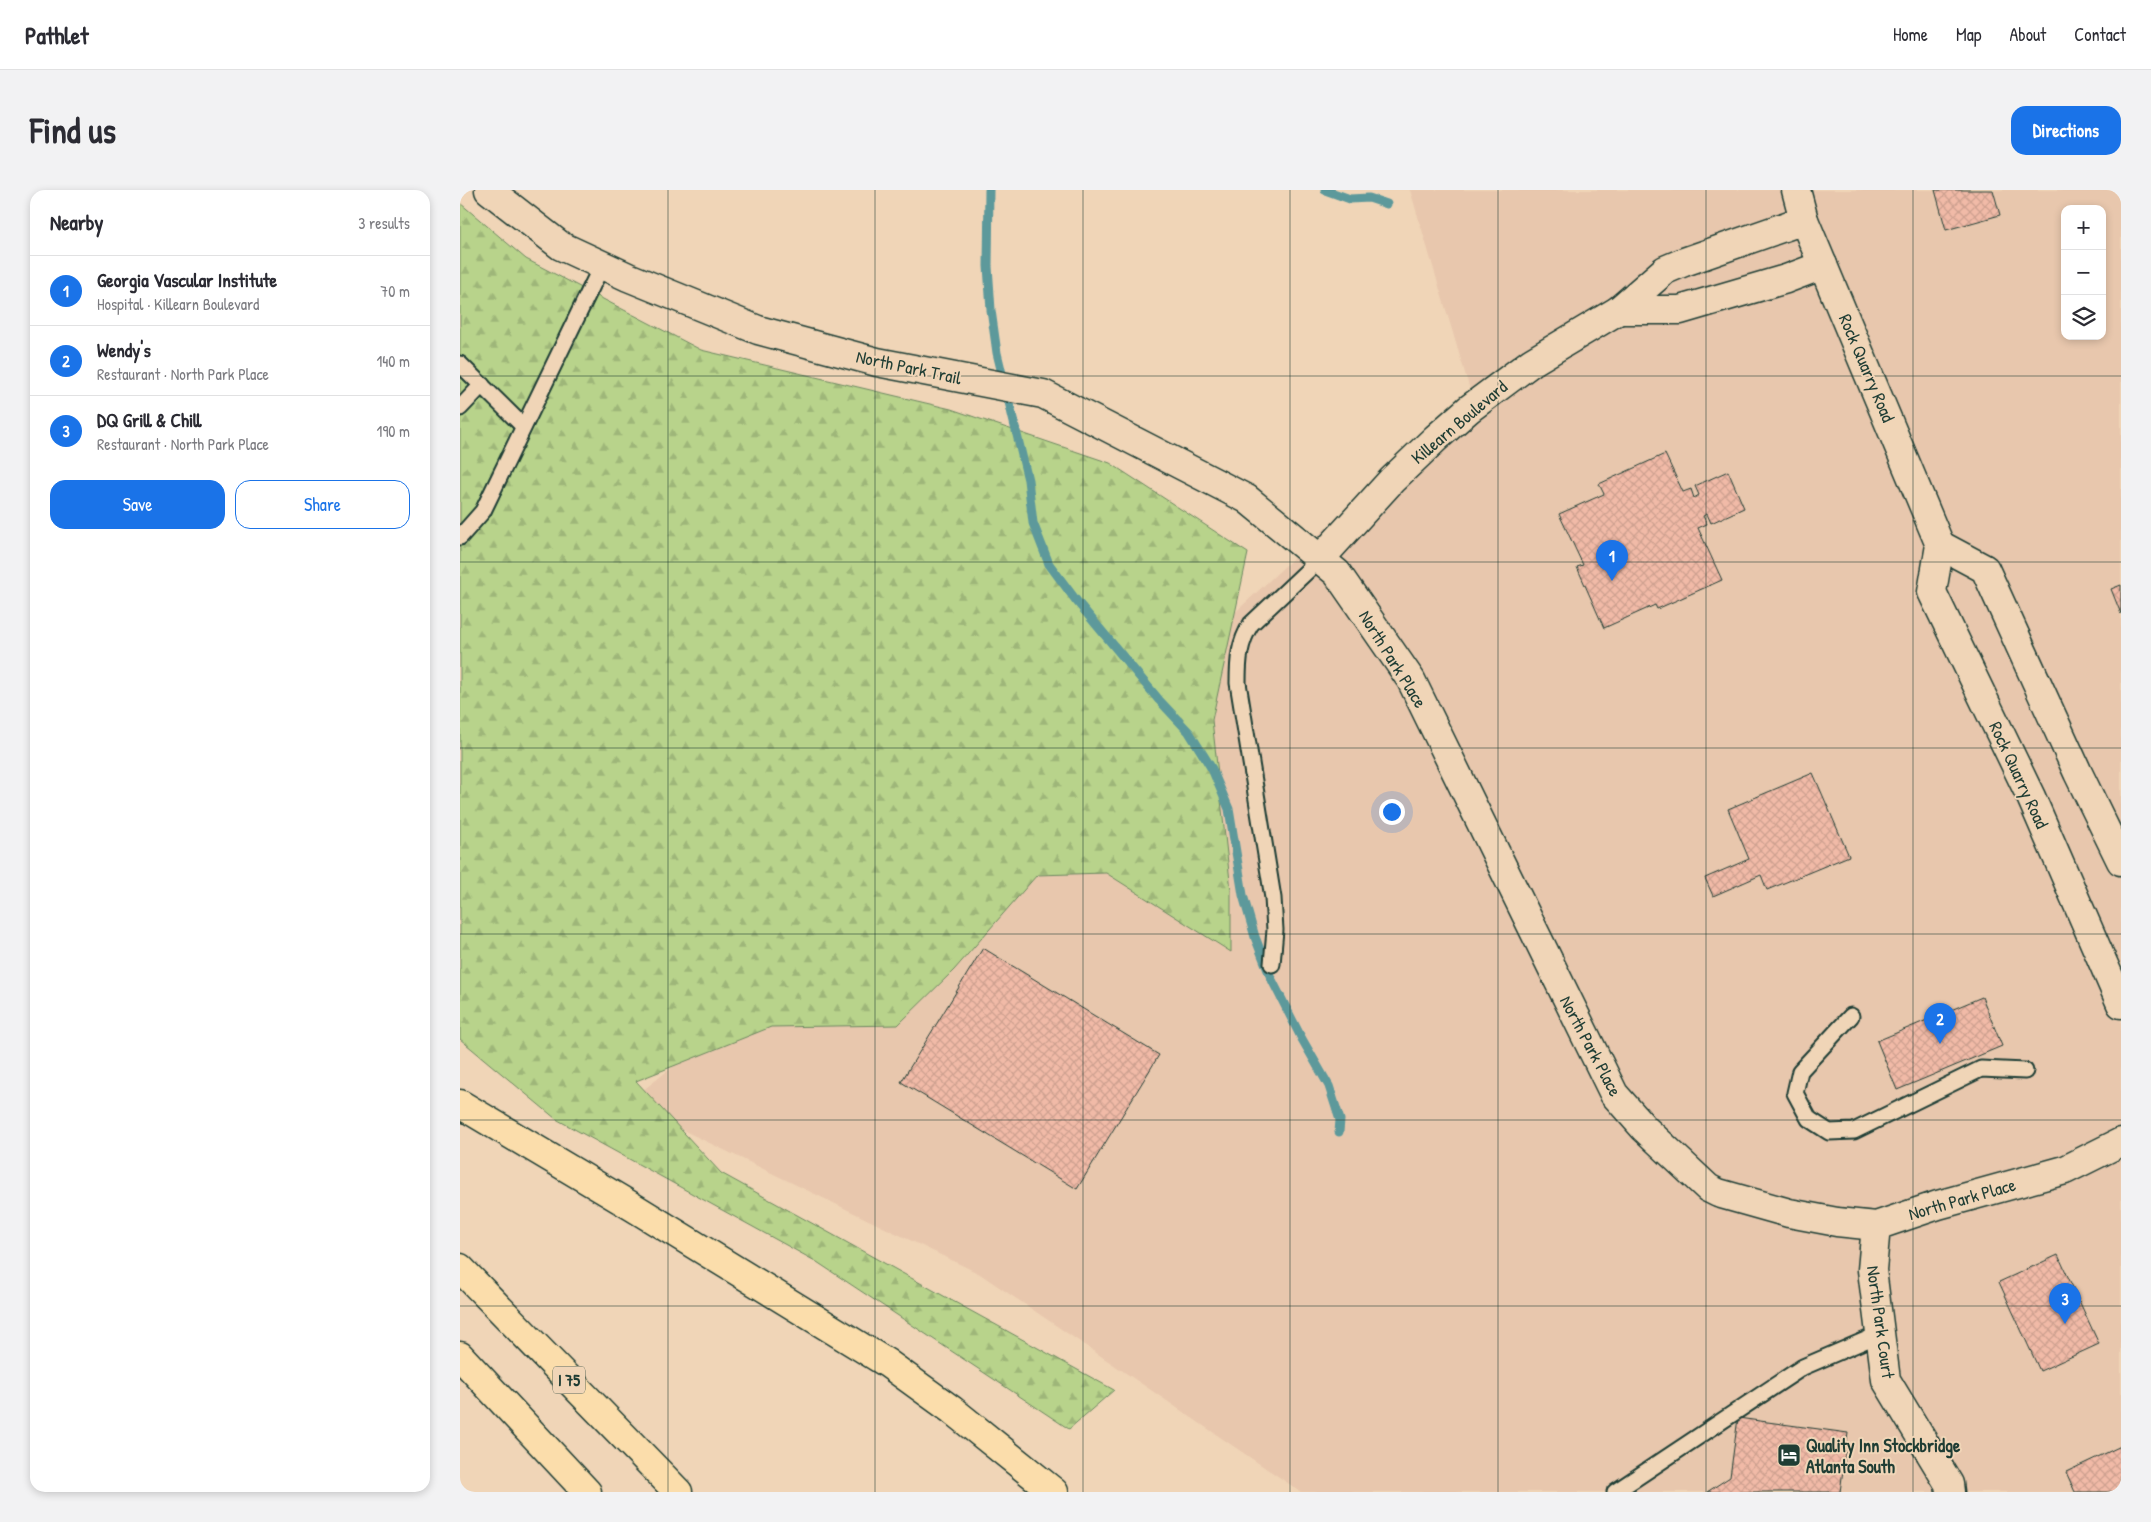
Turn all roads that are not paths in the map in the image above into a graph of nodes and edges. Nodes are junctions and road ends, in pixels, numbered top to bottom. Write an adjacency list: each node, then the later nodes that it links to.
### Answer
1 (489, 190): 4 (street, North Park Trail)
2 (1796, 190): 3 (street, Rock Quarry Road)
3 (1804, 220): 5 (street, Rock Quarry Road); 6 (street, Killearn Boulevard)
4 (602, 265): 10 (lane); 13 (street, North Park Trail)
5 (1823, 265): 6 (street); 12 (street, Rock Quarry Road)
6 (1619, 310): 13 (street, Killearn Boulevard)
7 (460, 364): 8 (lane)
8 (482, 385): 9 (lane); 10 (lane)
9 (460, 408)
10 (523, 426): 11 (lane)
11 (460, 537)
12 (1940, 545): 14 (street); 16 (street, Rock Quarry Road)
13 (1320, 559): 15 (lane); 21 (street, North Park Place)
14 (2121, 861)
15 (1272, 964)
16 (2121, 1004)
17 (1851, 1016): 18 (lane)
18 (2025, 1071)
19 (460, 1104): 28 (highway)
20 (2121, 1142): 21 (street, North Park Place)
21 (1876, 1226): 23 (street, North Park Court)
22 (460, 1268): 27 (highway, I 75)
23 (1880, 1334): 25 (street, North Park Court); 29 (lane)
24 (460, 1356): 26 (highway)
25 (1945, 1489)
26 (587, 1492)
27 (678, 1492)
28 (1054, 1492)
29 (1615, 1492)

